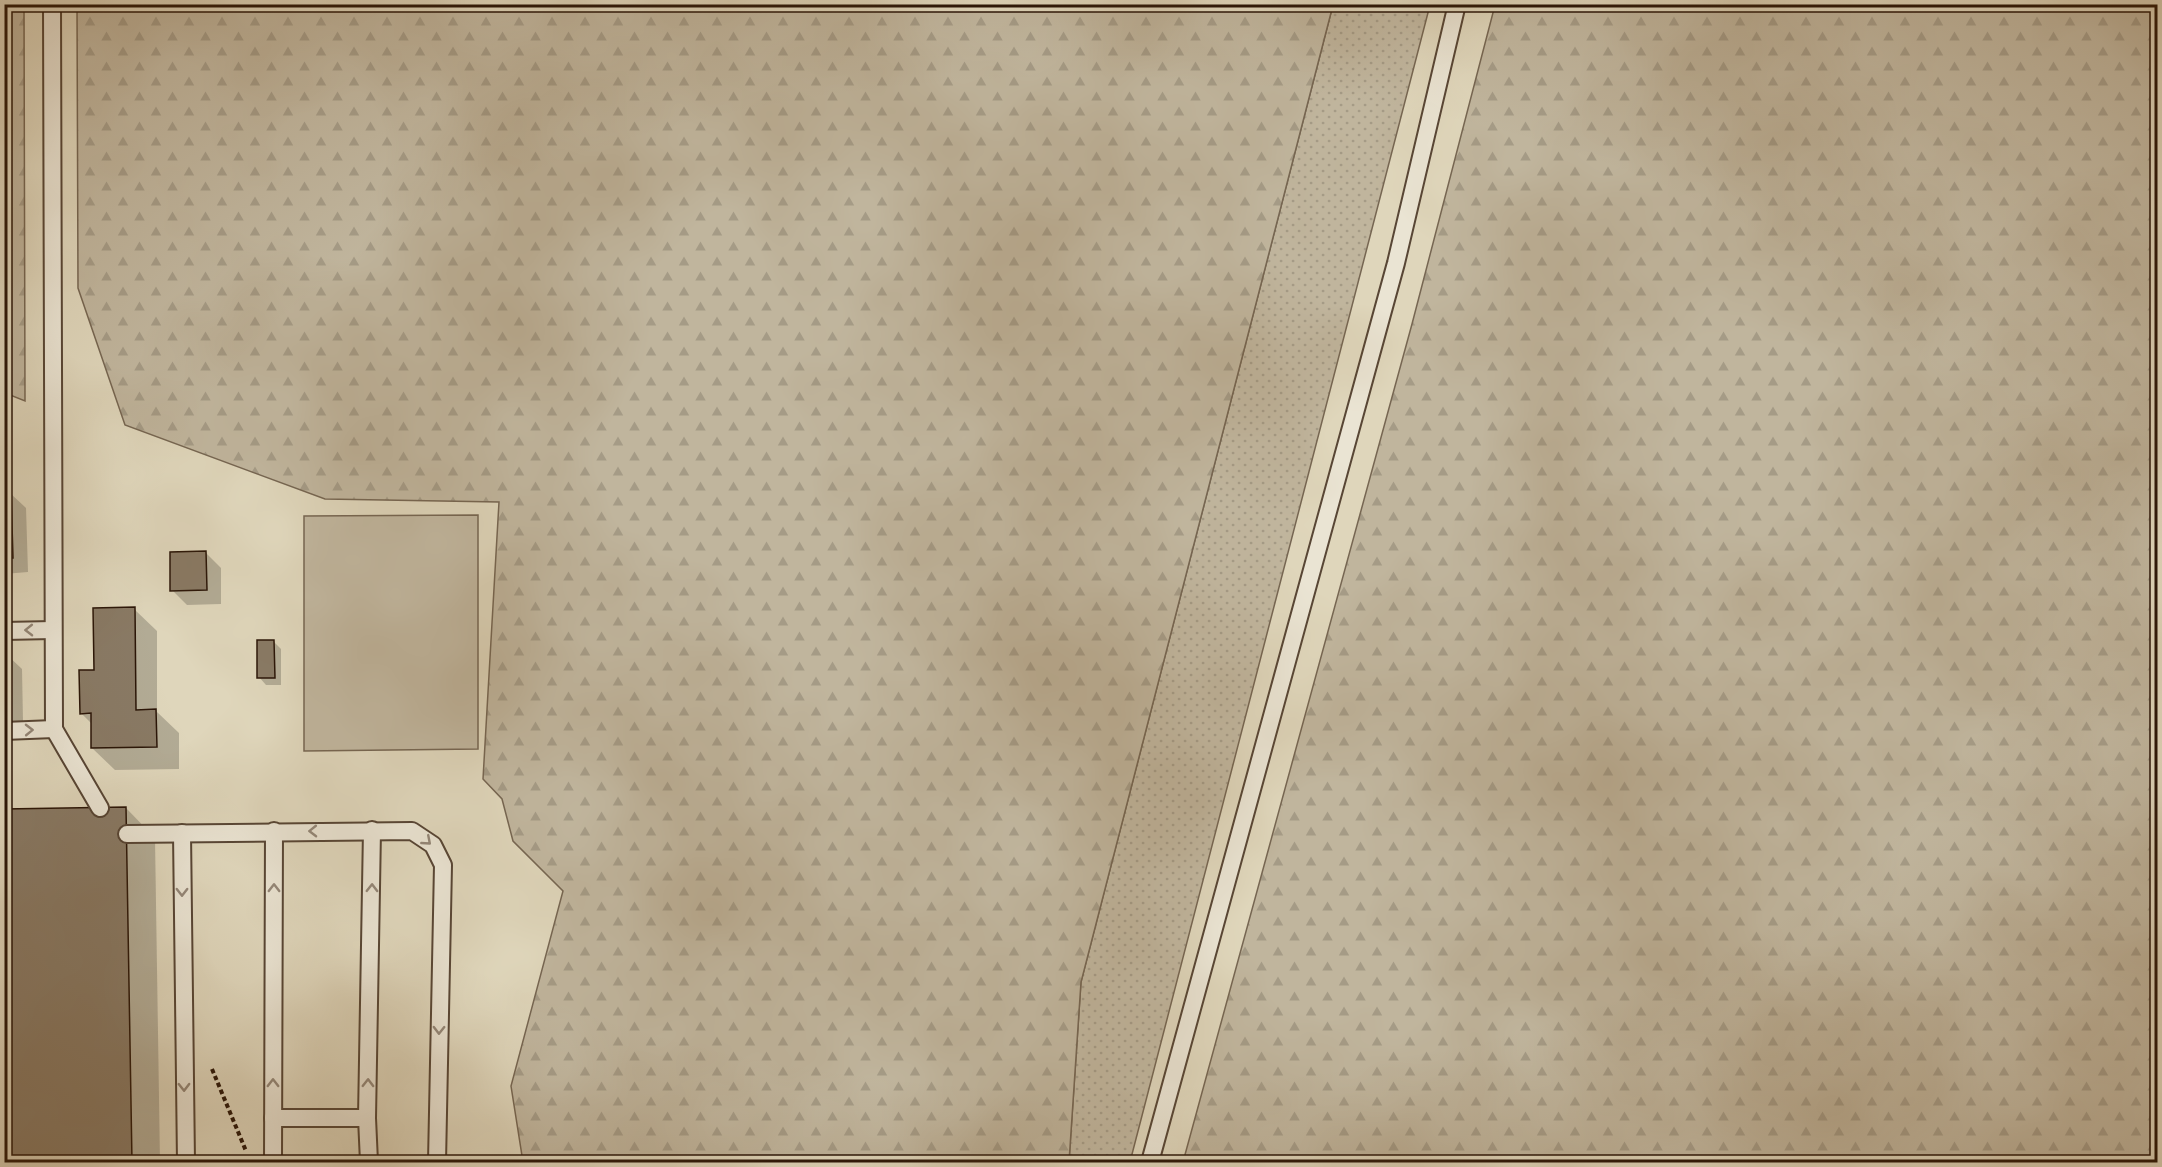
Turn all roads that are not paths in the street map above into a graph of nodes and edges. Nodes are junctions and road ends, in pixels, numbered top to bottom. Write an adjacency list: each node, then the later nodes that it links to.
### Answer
1 (52, 4): 3 (lane)
2 (1457, 4): 18 (lane)
3 (53, 630): 4 (lane, one-way to 4); 5 (lane)
4 (4, 631)
5 (54, 729): 6 (lane, one-way to 5); 7 (lane)
6 (4, 731)
7 (100, 808)
8 (372, 830): 9 (lane, one-way to 9); 13 (lane, one-way to 8); 17 (lane, one-way to 17)
9 (274, 831): 10 (lane); 12 (lane, one-way to 9)
10 (182, 833): 11 (lane); 14 (lane, one-way to 14)
11 (127, 834)
12 (273, 1118): 13 (lane); 15 (lane)
13 (367, 1118): 16 (lane)
14 (186, 1162)
15 (273, 1162)
16 (369, 1162)
17 (437, 1162)
18 (1150, 1162)

